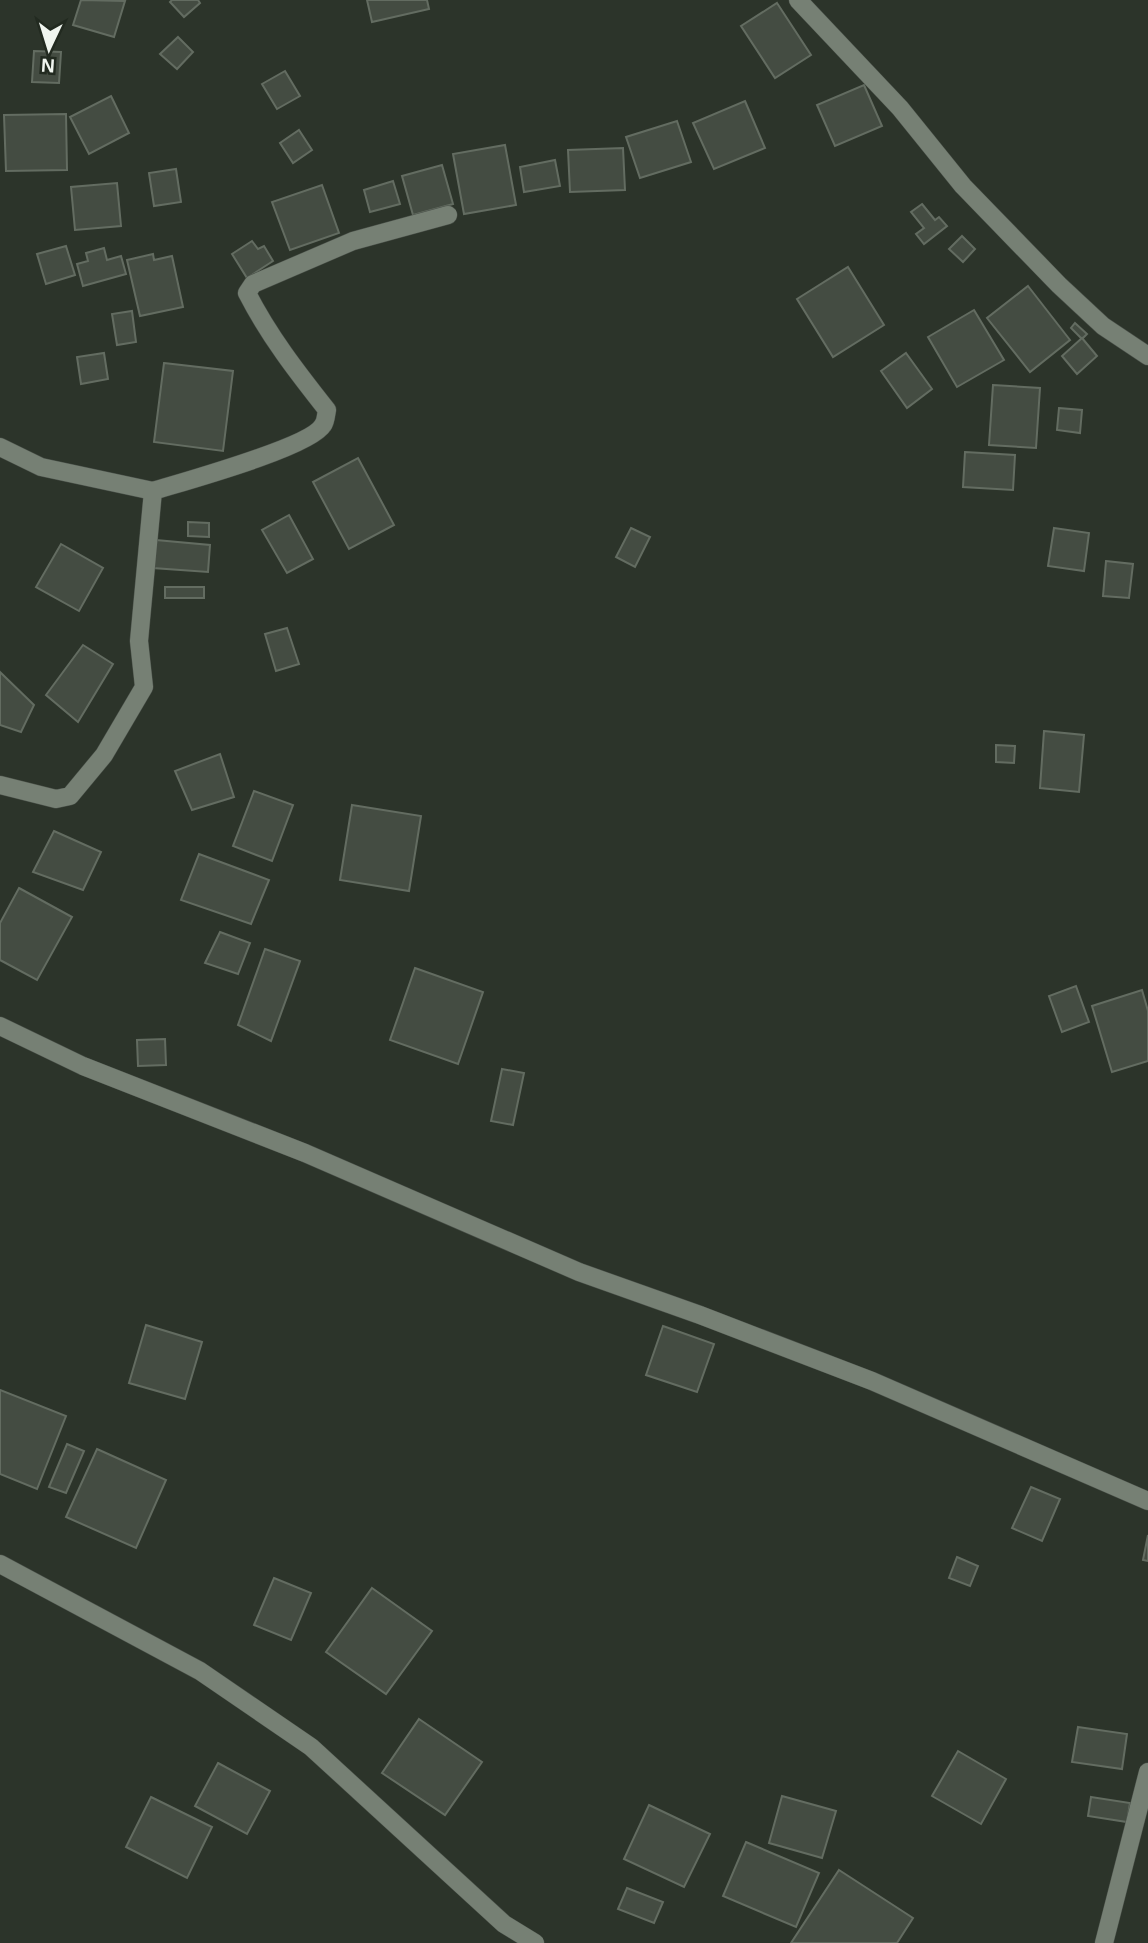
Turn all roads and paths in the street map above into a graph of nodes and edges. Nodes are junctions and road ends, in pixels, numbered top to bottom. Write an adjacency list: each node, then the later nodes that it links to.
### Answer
1 (801, 1): 3 (street)
2 (448, 215): 5 (street)
3 (1148, 356)
4 (0, 447): 5 (street)
5 (153, 491): 6 (street)
6 (0, 785)
7 (0, 1026): 8 (street)
8 (1148, 1502)
9 (0, 1564): 11 (street)
10 (1148, 1772): 12 (street)
11 (535, 1943)
12 (1104, 1943)

